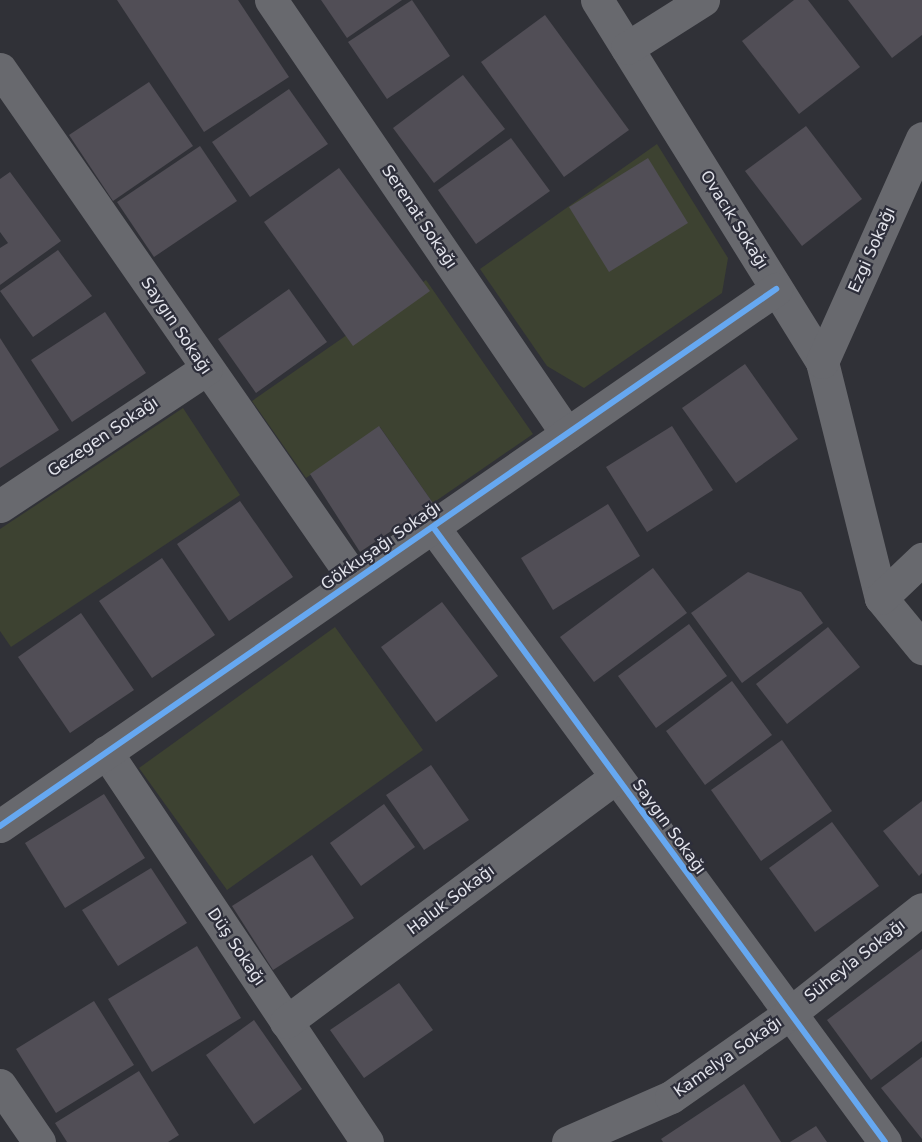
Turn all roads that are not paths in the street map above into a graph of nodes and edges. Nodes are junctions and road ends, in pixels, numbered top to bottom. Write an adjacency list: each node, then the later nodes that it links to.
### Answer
1 (271, 0): 10 (street, Serenat Sokağı)
2 (597, 0): 4 (street, Ovacık Sokağı)
3 (703, 0): 4 (street)
4 (627, 48): 7 (street, Ovacık Sokağı)
5 (0, 69): 9 (street, Saygın Sokağı)
6 (922, 138): 8 (street, Ezgi Sokağı)
7 (776, 289): 8 (street, Ovacık Sokağı); 10 (street, Gökkuşağı Sokağı)
8 (822, 362): 15 (street, Ovacık Sokağı)
9 (206, 369): 11 (street, Gezegen Sokağı); 14 (street, Saygın Sokağı)
10 (567, 434): 12 (street, Gökkuşağı Sokağı)
11 (0, 506)
12 (433, 527): 14 (street, Gökkuşağı Sokağı); 18 (street, Saygın Sokağı)
13 (922, 559): 15 (street)
14 (355, 580): 17 (street, Gökkuşağı Sokağı)
15 (881, 598): 16 (street, Ovacık Sokağı)
16 (922, 648)
17 (106, 753): 19 (street, Gökkuşağı Sokağı); 22 (street, Düş Sokağı)
18 (616, 777): 21 (street, Saygın Sokağı); 22 (street, Haluk Sokağı)
19 (0, 826)
20 (922, 909): 21 (street, Süheyla Sokağı)
21 (789, 1014): 26 (street, Kamelya Sokağı); 27 (street, Saygın Sokağı)
22 (286, 1022): 25 (street, Düş Sokağı)
23 (0, 1085): 24 (street)
24 (39, 1142)
25 (367, 1142)
26 (568, 1142)
27 (885, 1142)

